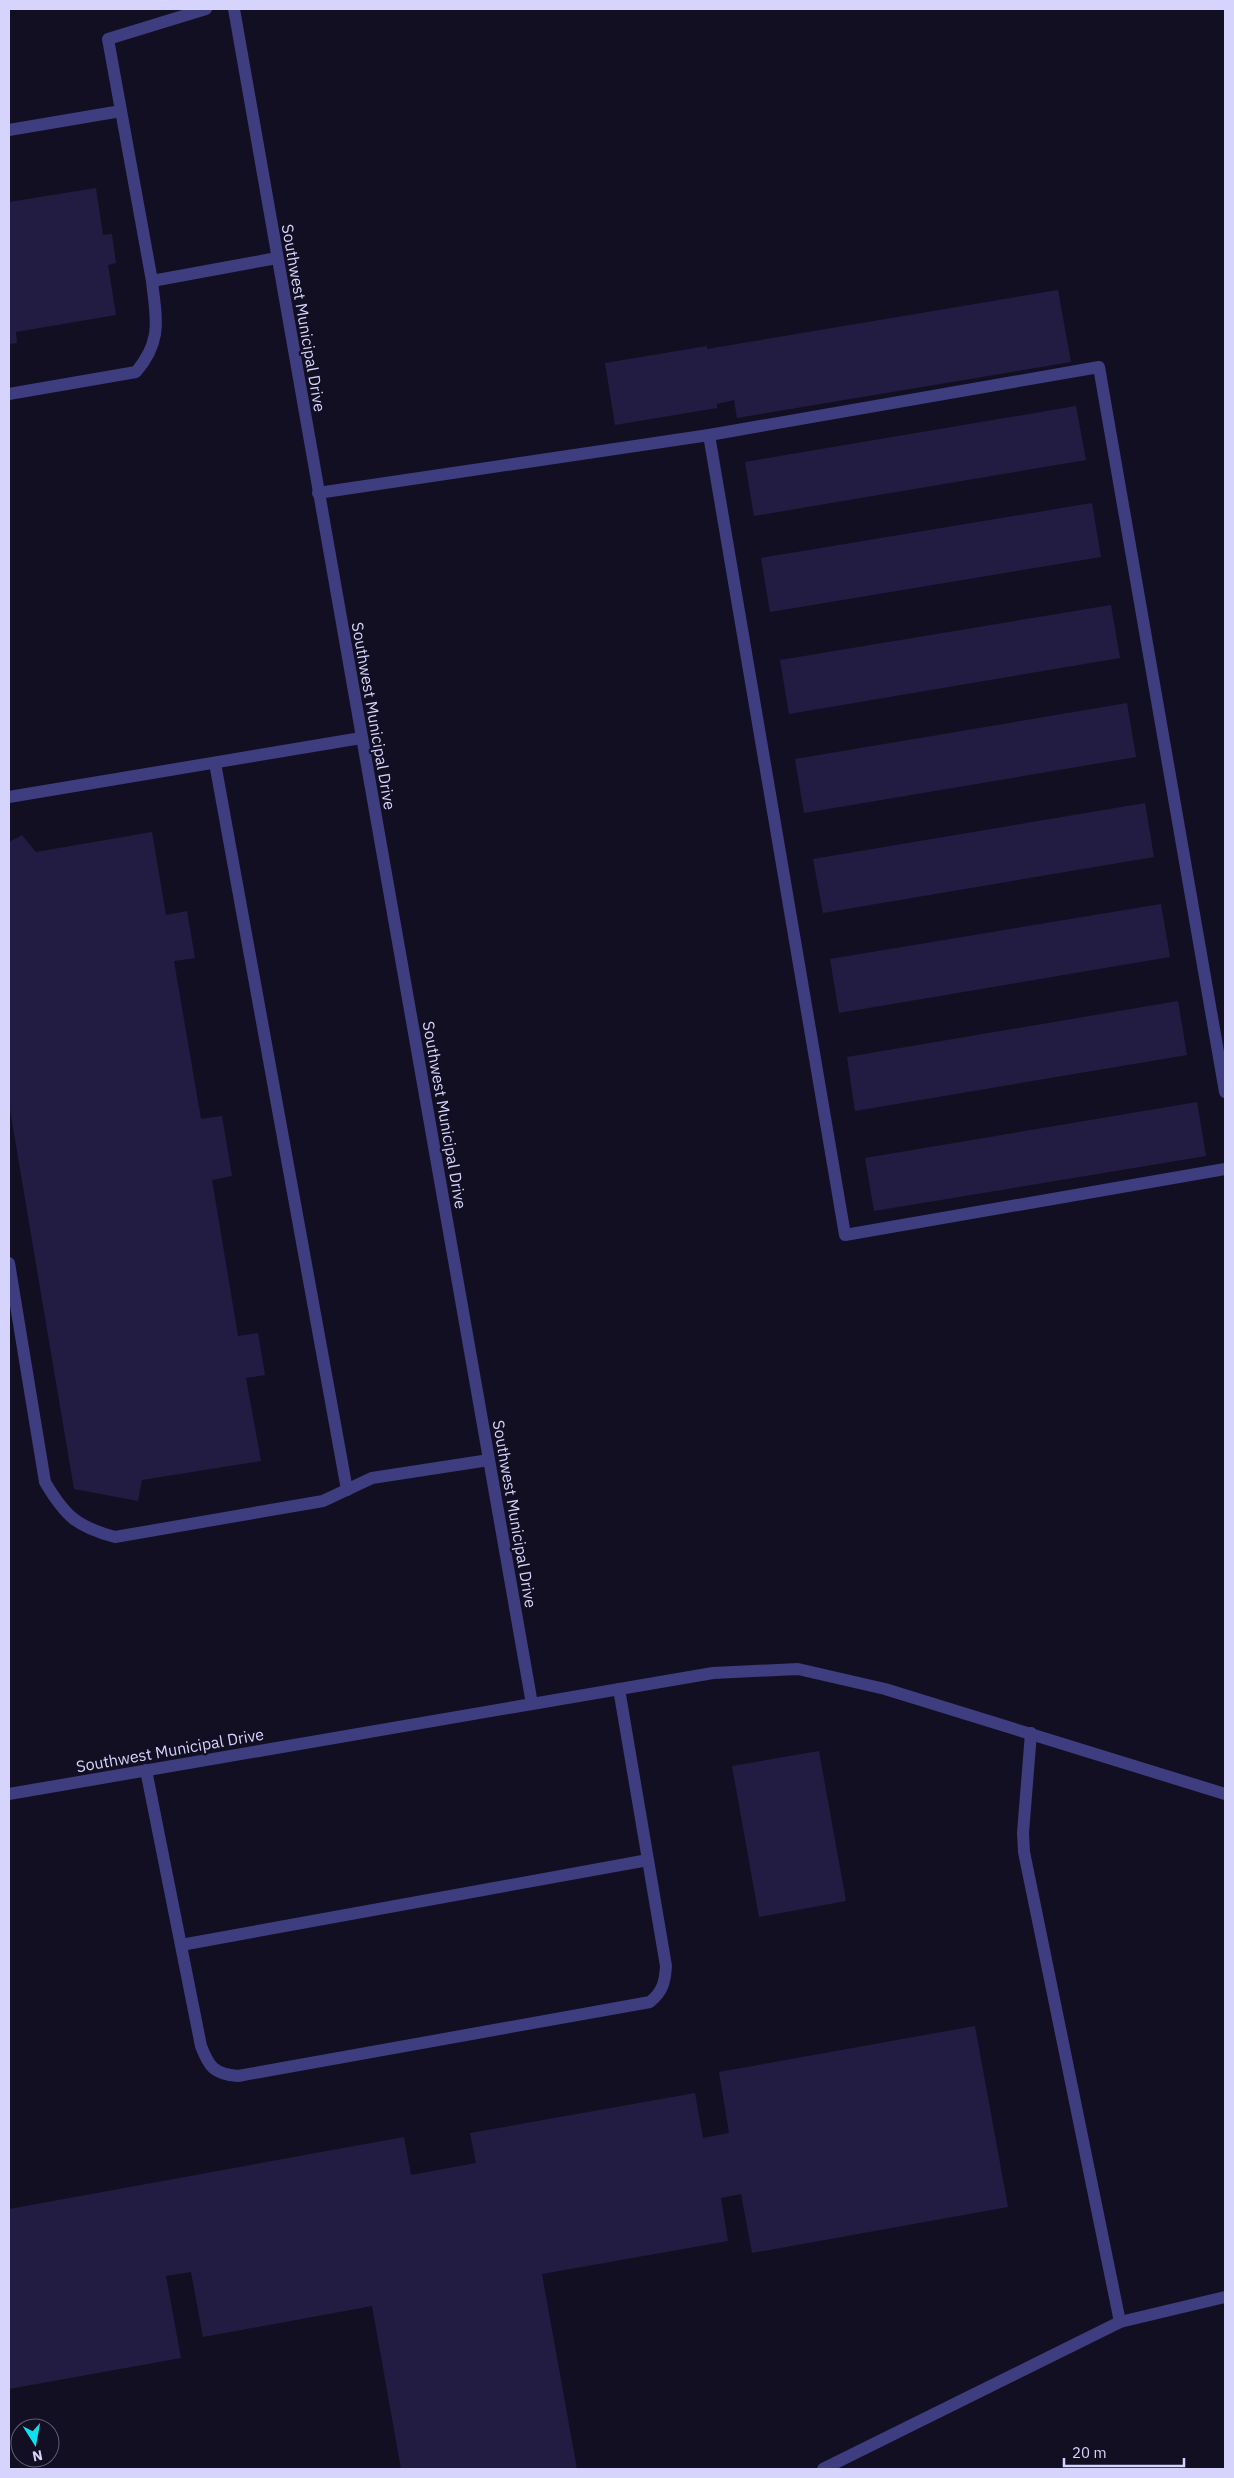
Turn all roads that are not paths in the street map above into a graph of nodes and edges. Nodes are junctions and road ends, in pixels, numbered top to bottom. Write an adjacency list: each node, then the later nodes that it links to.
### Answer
1 (206, 9): 3 (street)
2 (234, 9): 5 (street, Southwest Municipal Drive)
3 (121, 111): 4 (street); 6 (street)
4 (9, 130)
5 (277, 258): 6 (street); 9 (street, Southwest Municipal Drive)
6 (152, 281): 7 (street)
7 (9, 394)
8 (709, 435): 9 (street); 13 (street); 14 (street)
9 (318, 494): 10 (street, Southwest Municipal Drive)
10 (361, 738): 11 (street); 16 (street, Southwest Municipal Drive)
11 (215, 763): 12 (street); 17 (street)
12 (9, 797)
13 (1225, 1092)
14 (1225, 1168)
15 (9, 1263): 17 (street)
16 (489, 1460): 17 (street); 19 (street, Southwest Municipal Drive)
17 (347, 1490)
18 (619, 1689): 19 (street); 20 (street); 24 (street)
19 (532, 1704): 21 (street, Southwest Municipal Drive)
20 (1030, 1733): 23 (street); 27 (street)
21 (146, 1770): 22 (street, Southwest Municipal Drive); 25 (street)
22 (9, 1794)
23 (1225, 1794)
24 (648, 1860): 25 (street); 25 (street)
25 (181, 1945)
26 (1225, 2297): 27 (street)
27 (1120, 2322): 28 (street)
28 (823, 2469)

